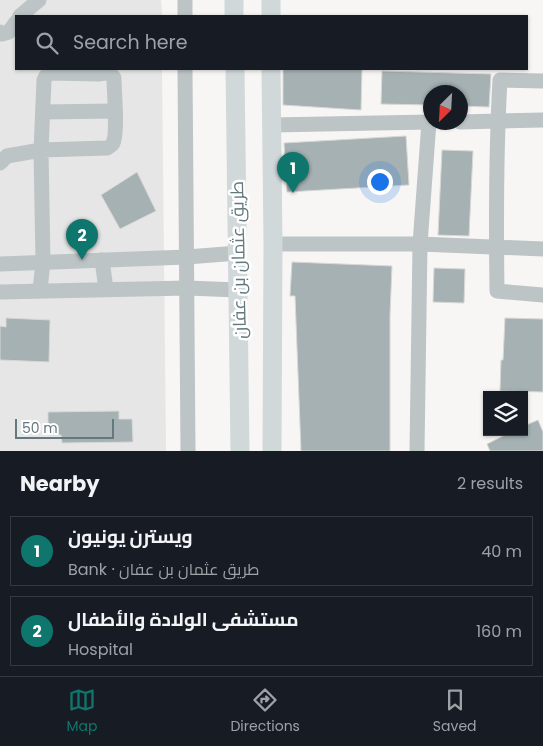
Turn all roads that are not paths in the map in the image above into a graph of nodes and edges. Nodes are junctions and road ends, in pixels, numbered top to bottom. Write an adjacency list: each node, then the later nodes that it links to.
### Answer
1 (40, 0): 5 (street)
2 (185, 0): 6 (street)
3 (234, 0): 7 (main road)
4 (271, 0): 8 (main road)
5 (20, 13)
6 (185, 15)
7 (234, 15)
8 (271, 15)
9 (15, 21): 10 (street)
10 (0, 32)
11 (185, 70): 31 (street)
12 (235, 70): 30 (main road, طريق عثمان بن عفان)
13 (271, 70): 22 (main road, طريق عثمان بن عفان)
14 (112, 72): 16 (street); 17 (street)
15 (543, 81): 19 (street)
16 (115, 111): 17 (street); 24 (street)
17 (43, 112): 24 (street)
18 (543, 120): 19 (street)
19 (498, 121): 21 (street); 28 (street)
20 (423, 122): 22 (street)
21 (468, 122)
22 (272, 125): 26 (main road, طريق عثمان بن عفان)
23 (429, 130): 27 (street)
24 (41, 150): 25 (street); 33 (street)
25 (0, 163)
26 (273, 244): 27 (street); 43 (main road, طريق عثمان بن عفان)
27 (420, 244): 28 (street); 44 (street)
28 (496, 247): 29 (street); 40 (street)
29 (543, 249)
30 (238, 253): 31 (street); 38 (main road, طريق عثمان بن عفان)
31 (188, 257): 32 (street); 35 (street)
32 (102, 260): 33 (street); 36 (street)
33 (43, 262): 34 (street); 37 (street)
34 (0, 264)
35 (187, 288): 36 (street); 38 (street); 41 (street)
36 (106, 289): 37 (street)
37 (40, 290): 39 (street)
38 (238, 290): 42 (main road, طريق عثمان بن عفان)
39 (0, 292)
40 (543, 295)
41 (188, 451)
42 (240, 451)
43 (272, 451)
44 (418, 451)

